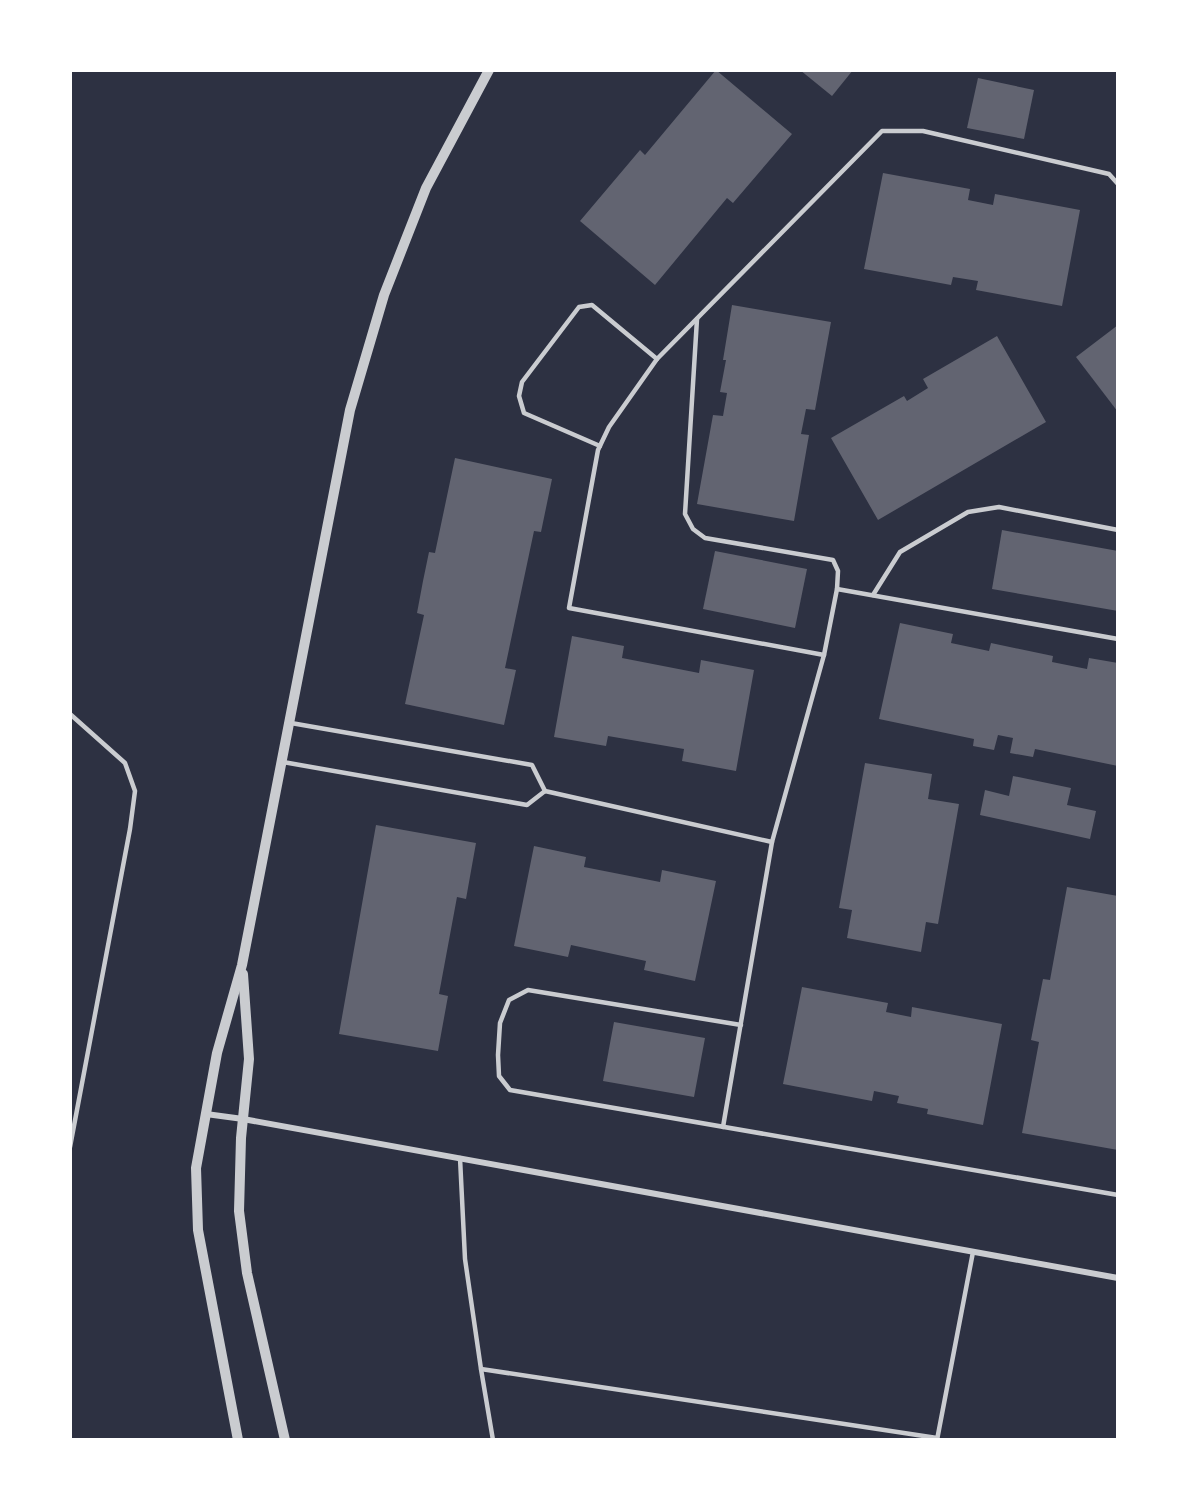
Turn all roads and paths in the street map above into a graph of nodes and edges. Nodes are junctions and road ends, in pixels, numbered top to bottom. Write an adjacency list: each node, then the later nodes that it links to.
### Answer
1 (489, 70): 12 (street)
2 (1118, 184): 3 (lane)
3 (697, 318): 4 (lane); 7 (lane)
4 (657, 359): 5 (lane); 5 (lane)
5 (600, 446): 10 (lane)
6 (1118, 530): 8 (lane)
7 (837, 589): 8 (lane); 10 (lane)
8 (873, 596): 9 (lane)
9 (1118, 639)
10 (824, 655): 15 (lane)
11 (70, 714): 21 (lane)
12 (291, 723): 13 (street); 14 (lane)
13 (283, 762): 14 (lane); 16 (street)
14 (545, 791): 15 (lane)
15 (772, 842): 17 (lane)
16 (242, 965): 18 (street); 19 (street)
17 (741, 1025): 20 (lane); 20 (lane)
18 (206, 1114): 19 (street); 28 (street)
19 (243, 1119): 22 (street); 29 (street)
20 (723, 1127): 23 (lane)
21 (70, 1147)
22 (460, 1158): 24 (street); 26 (lane)
23 (1118, 1195)
24 (974, 1252): 25 (street); 27 (lane)
25 (1118, 1278)
26 (481, 1369): 27 (lane); 30 (lane)
27 (937, 1439)
28 (238, 1440)
29 (285, 1440)
30 (493, 1440)

